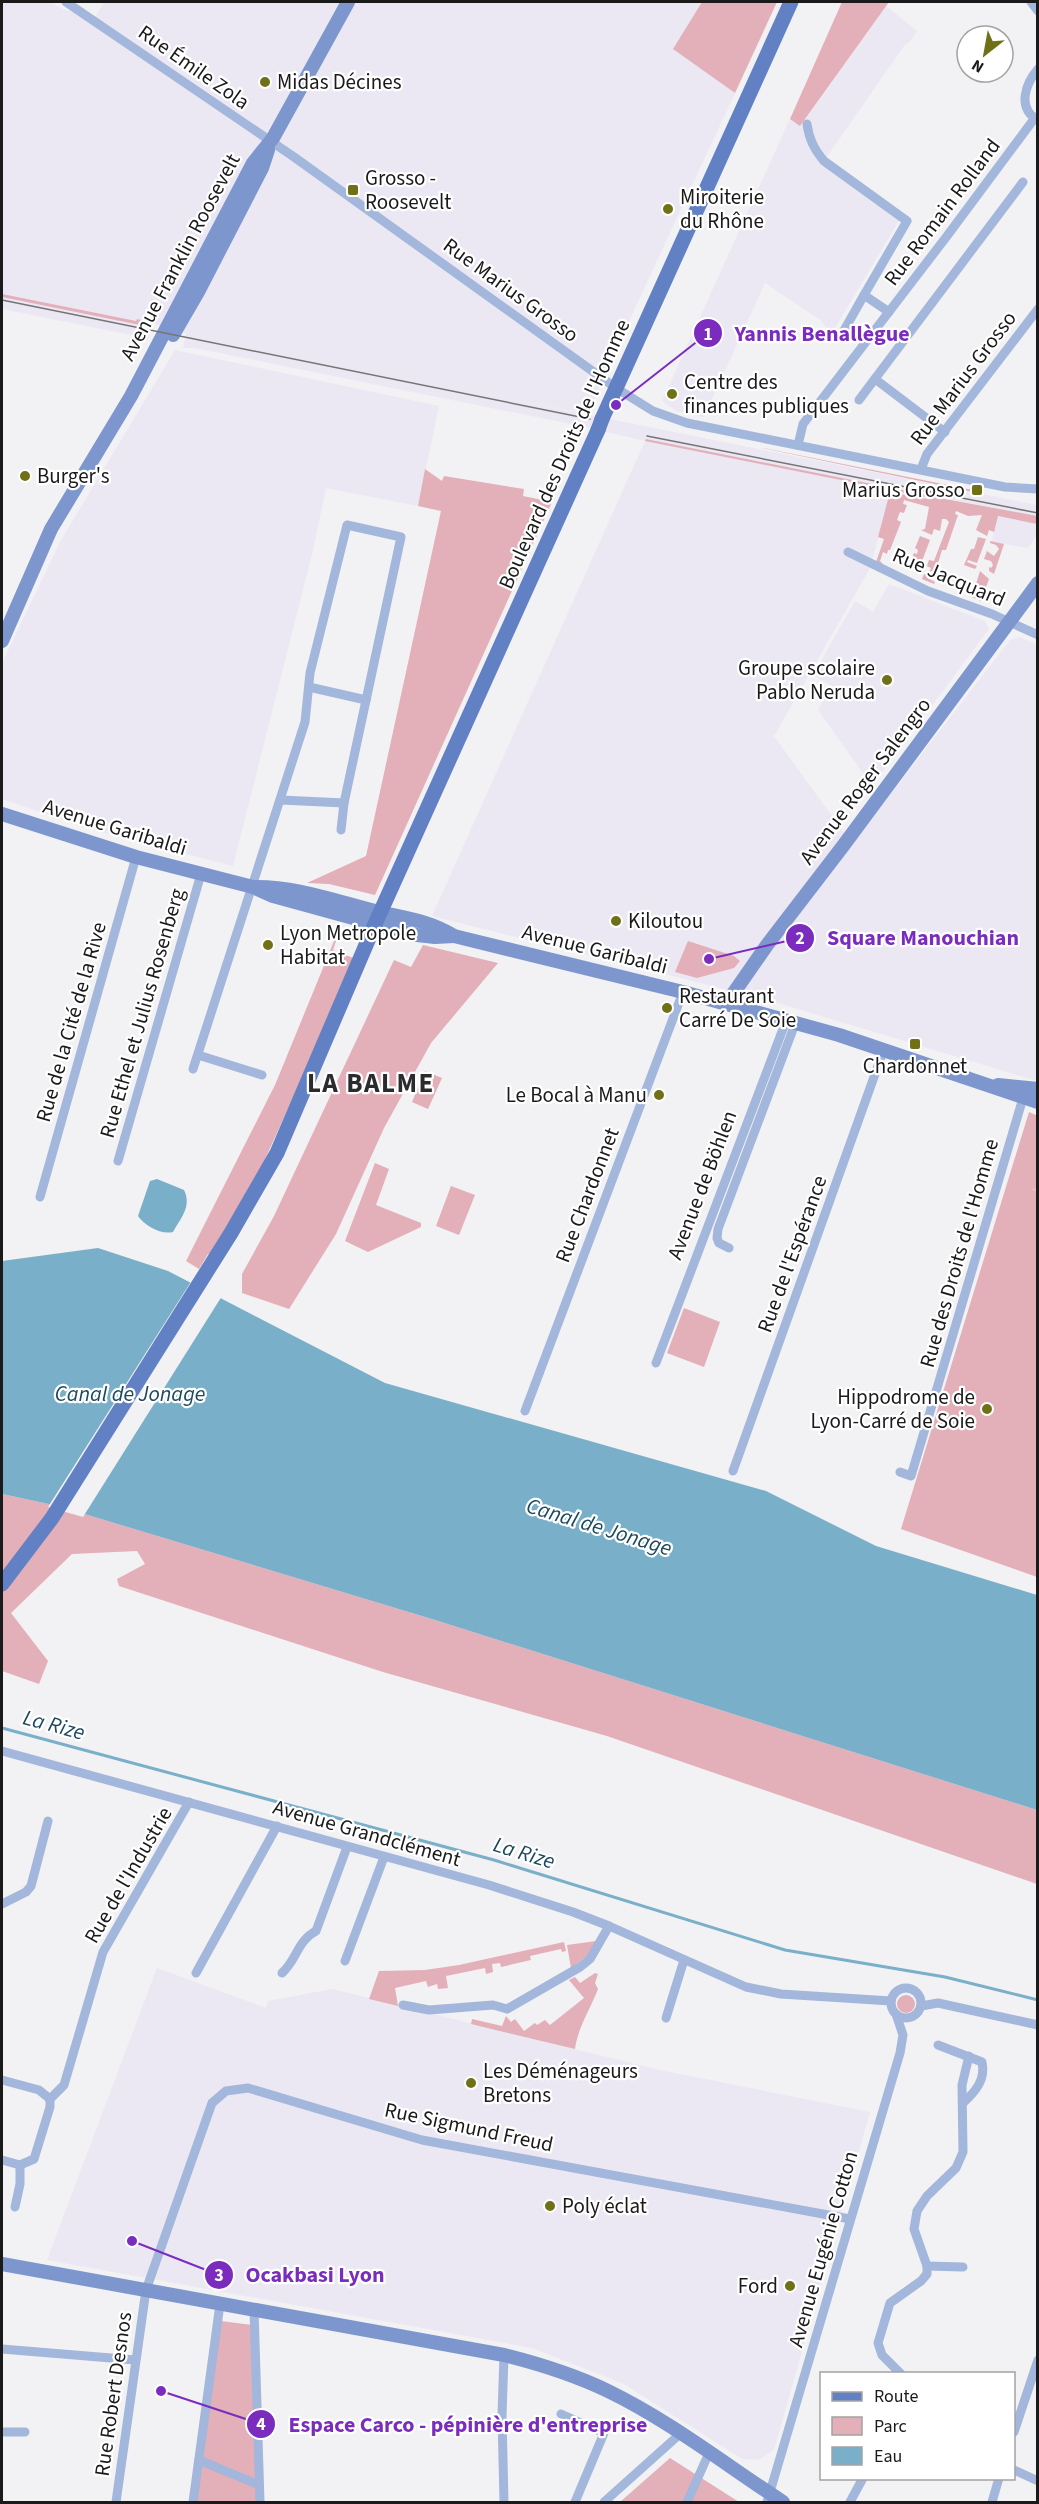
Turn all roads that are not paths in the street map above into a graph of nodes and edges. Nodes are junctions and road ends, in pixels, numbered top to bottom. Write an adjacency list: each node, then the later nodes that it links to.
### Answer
1 (66, 2): 9 (street, Rue Émile Zola)
2 (348, 2): 9 (main road, Avenue Franklin Roosevelt)
3 (791, 2): 16 (main road, Boulevard des Droits de l'Homme)
4 (1031, 2): 5 (street)
5 (1038, 11)
6 (1038, 69): 7 (street)
7 (1036, 119): 13 (street, Rue Romain Rolland)
8 (807, 124): 11 (street)
9 (271, 141): 16 (street, Rue Marius Grosso); 26 (main road, Avenue Franklin Roosevelt)
10 (1023, 182): 15 (street)
11 (864, 295): 13 (street); 14 (street)
12 (1038, 309): 18 (street, Rue Marius Grosso)
13 (889, 312): 19 (street, Rue Romain Rolland)
14 (842, 334)
15 (875, 379): 17 (street); 18 (street)
16 (616, 388): 19 (street, Rue Marius Grosso); 36 (main road, Boulevard des Droits de l'Homme)
17 (859, 400)
18 (945, 432): 20 (street, Rue Marius Grosso)
19 (798, 445): 20 (street, Rue Marius Grosso)
20 (921, 470): 21 (street, Rue Marius Grosso)
21 (1038, 489)
22 (848, 552): 24 (street, Rue Jacquard)
23 (1038, 584): 24 (main road, Avenue Roger Salengro)
24 (1010, 622): 25 (street, Rue Jacquard); 38 (main road, Avenue Roger Salengro)
25 (1038, 635)
26 (2, 640)
27 (309, 687): 28 (street); 28 (street); 29 (street)
28 (366, 700): 30 (street)
29 (281, 800): 30 (street); 35 (street)
30 (344, 803): 32 (street)
31 (2, 814): 33 (main road, Avenue Garibaldi)
32 (341, 830)
33 (136, 857): 34 (main road, Avenue Garibaldi); 46 (street, Rue de la Cité de la Rive)
34 (201, 874): 35 (main road, Avenue Garibaldi); 45 (street, Rue Ethel et Julius Rosenberg)
35 (253, 887): 36 (main road, Avenue Garibaldi); 41 (street)
36 (378, 918): 37 (main road, Avenue Garibaldi); 52 (main road, Boulevard des Droits de l'Homme)
37 (683, 992): 38 (main road, Avenue Garibaldi); 49 (street, Rue Chardonnet)
38 (726, 1004): 39 (main road)
39 (790, 1022): 40 (main road); 47 (street); 48 (street, Avenue de Böhlen)
40 (884, 1050): 44 (main road); 50 (street, Rue de l'Espérance)
41 (198, 1055): 42 (street); 43 (street)
42 (193, 1069)
43 (262, 1075)
44 (1034, 1097): 51 (street, Rue des Droits de l'Homme)
45 (118, 1161)
46 (40, 1197)
47 (729, 1248)
48 (656, 1363)
49 (525, 1411)
50 (733, 1471)
51 (900, 1472)
52 (8, 1570): 53 (main road, Boulevard des Droits de l'Homme)
53 (2, 1584)
54 (2, 1751): 55 (street, Avenue Grandclément)
55 (189, 1802): 57 (street, Avenue Grandclément); 75 (street, Rue de l'Industrie)
56 (48, 1821): 60 (street)
57 (277, 1826): 58 (street, Avenue Grandclément); 64 (street)
58 (347, 1847): 59 (street, Avenue Grandclément); 65 (street)
59 (384, 1857): 61 (street, Avenue Grandclément); 63 (street)
60 (2, 1904)
61 (609, 1926): 62 (street, Avenue Grandclément); 67 (street)
62 (684, 1959): 66 (street, Avenue Grandclément); 70 (street)
63 (345, 1961)
64 (196, 1972)
65 (282, 1973)
66 (891, 2001): 68 (street); 69 (street)
67 (403, 2005)
68 (921, 2006): 69 (street); 71 (street)
69 (896, 2014): 80 (street, Avenue Eugénie Cotton)
70 (666, 2018)
71 (1038, 2025)
72 (938, 2045): 73 (street)
73 (969, 2056): 76 (street); 76 (street)
74 (2, 2080): 75 (street)
75 (50, 2099): 78 (street)
76 (963, 2103): 82 (street)
77 (2, 2160): 78 (street)
78 (20, 2165): 79 (street)
79 (15, 2207)
80 (850, 2220): 84 (street, Rue Sigmund Freud); 104 (street, Avenue Eugénie Cotton)
81 (2, 2264): 84 (main road)
82 (927, 2266): 83 (street); 91 (street)
83 (963, 2267)
84 (146, 2290): 85 (main road); 89 (street, Rue Robert Desnos)
85 (219, 2304): 86 (main road); 98 (street)
86 (254, 2310): 88 (main road); 103 (street)
87 (2, 2349): 89 (street)
88 (504, 2355): 96 (main road); 108 (street)
89 (135, 2360): 105 (street, Rue Robert Desnos)
90 (1037, 2364): 93 (street)
91 (900, 2372)
92 (561, 2414): 109 (street)
93 (1015, 2429)
94 (2, 2432): 95 (street)
95 (25, 2432)
96 (680, 2434): 97 (main road); 110 (street)
97 (709, 2453): 104 (main road); 111 (street)
98 (199, 2460): 103 (street); 106 (street)
99 (1015, 2470): 102 (street)
100 (862, 2480): 113 (street)
101 (998, 2480): 114 (street)
102 (1038, 2481)
103 (259, 2485): 107 (street)
104 (768, 2498): 112 (main road)
105 (116, 2502)
106 (193, 2502)
107 (260, 2502)
108 (504, 2502)
109 (575, 2502)
110 (604, 2502)
111 (687, 2502)
112 (783, 2502)
113 (851, 2502)
114 (992, 2502)

